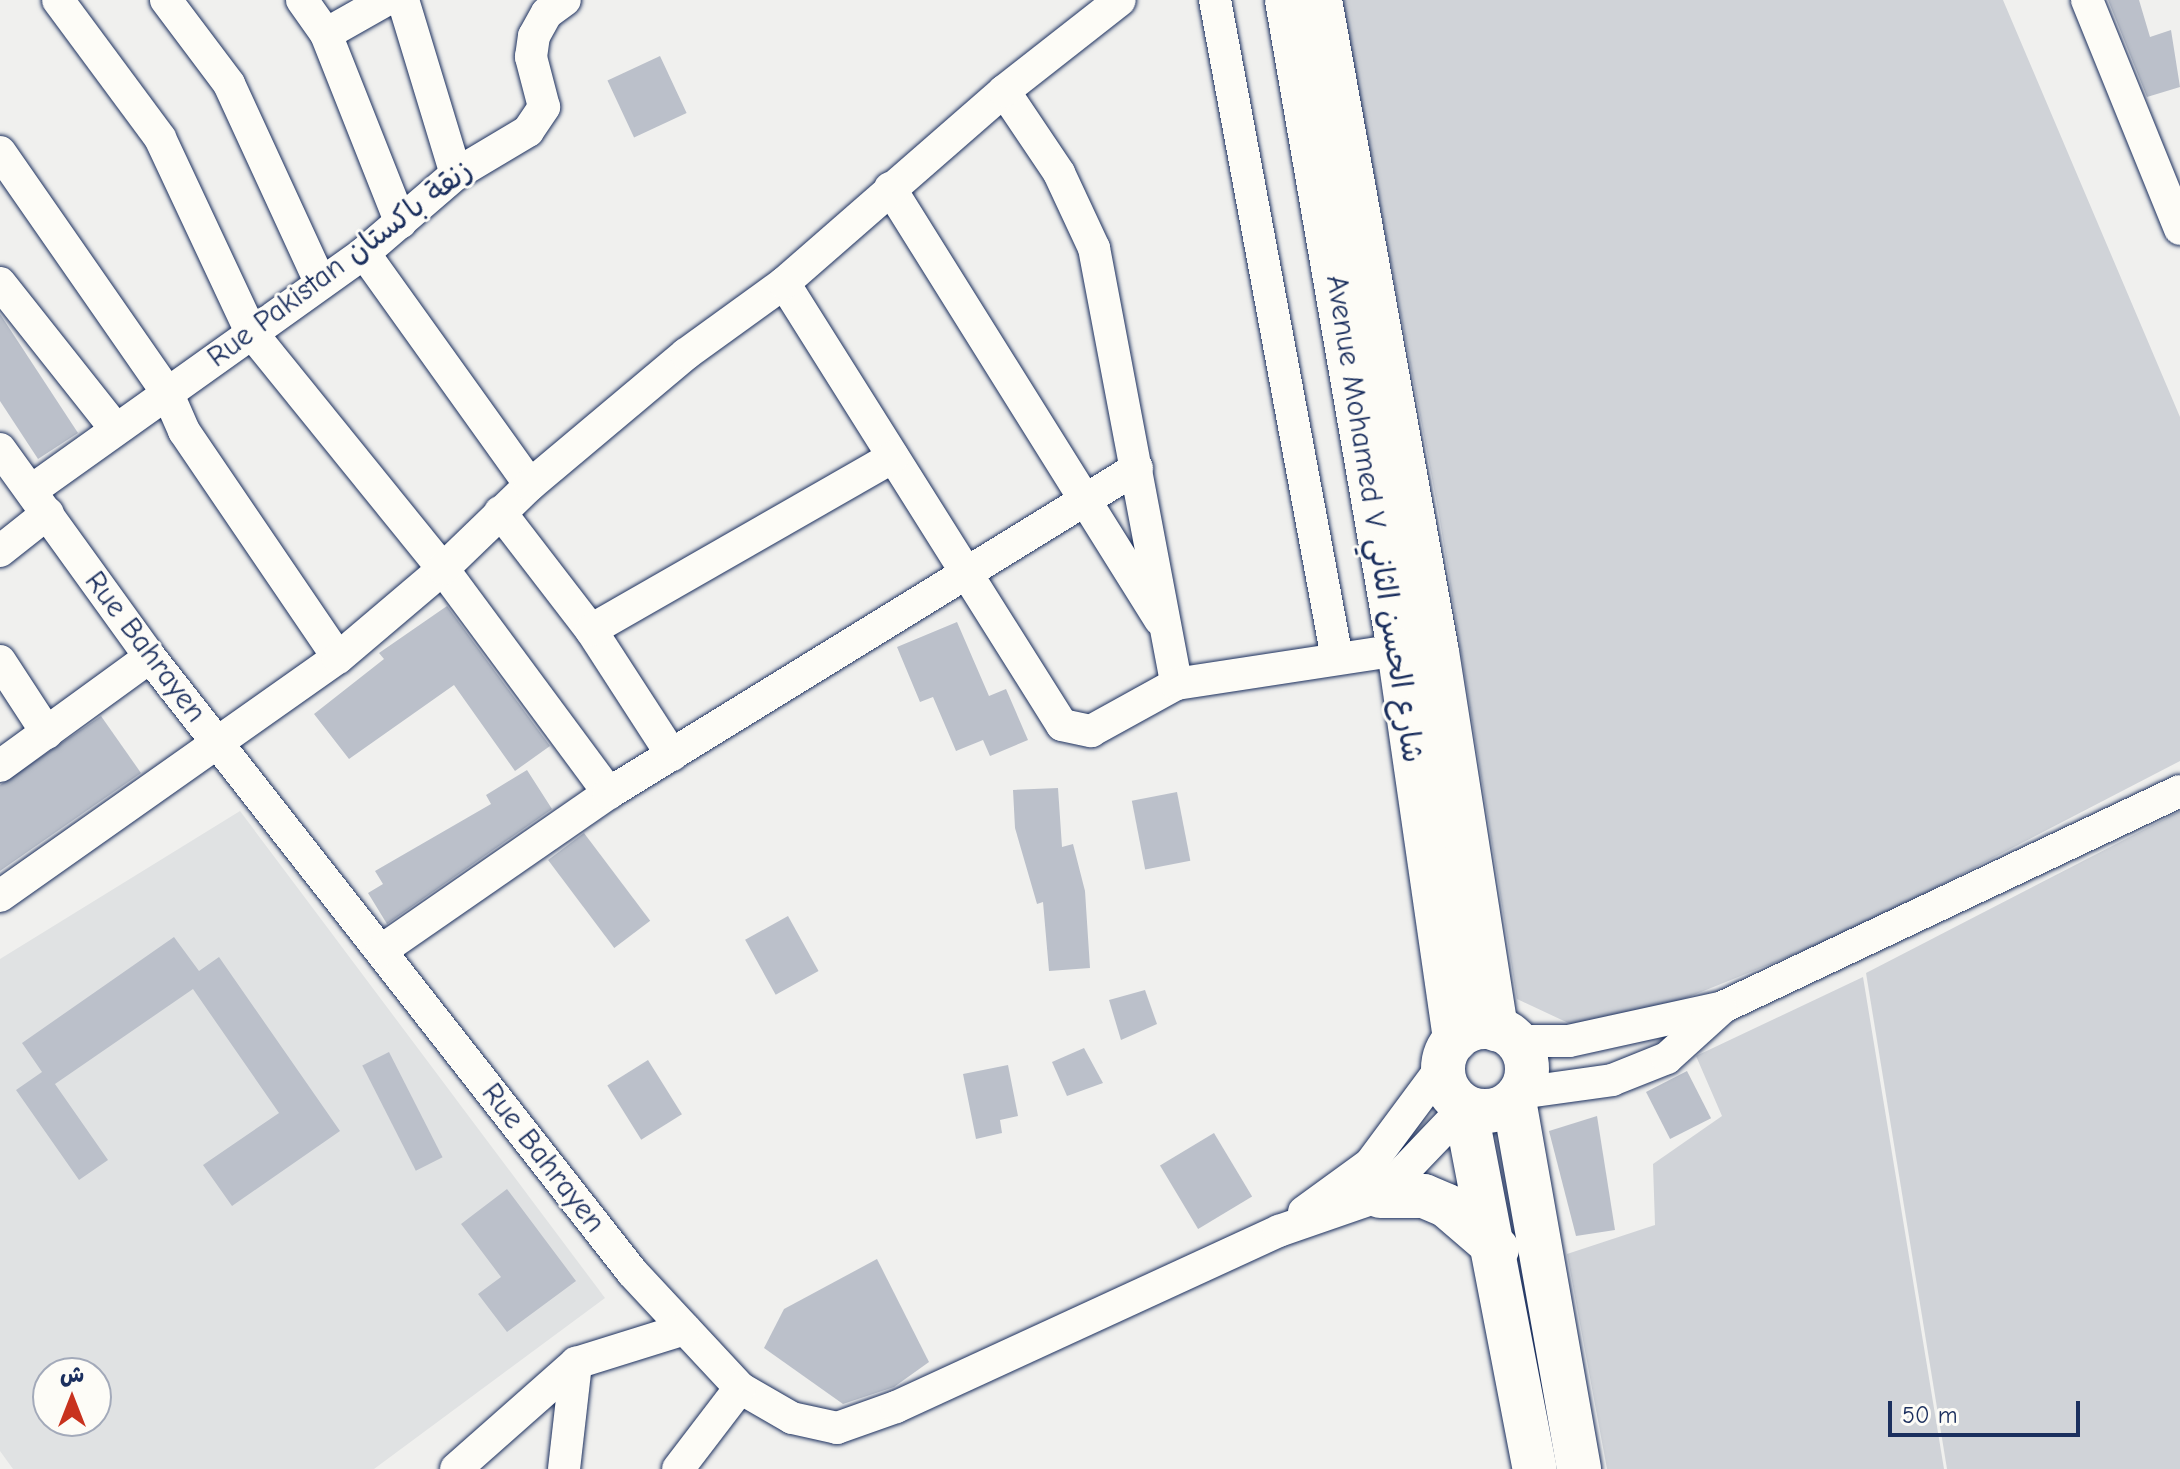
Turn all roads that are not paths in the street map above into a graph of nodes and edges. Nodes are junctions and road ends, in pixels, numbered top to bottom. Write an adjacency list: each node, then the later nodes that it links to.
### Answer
1 (58, 0): 23 (street)
2 (166, 0): 20 (street)
3 (302, 0): 12 (street)
4 (386, 0): 12 (street)
5 (403, 0): 15 (street)
6 (565, 0): 15 (street, Rue Pakistan زنقة باكستان)
7 (1120, 0): 13 (street)
8 (1215, 0): 41 (street)
9 (1287, 0): 38 (highway, Avenue Mohamed V شارع الحسن الثاني)
10 (1320, 0): 53 (highway, Avenue Mohamed V شارع الحسن الثاني)
11 (2087, 0): 18 (street)
12 (326, 34): 17 (street)
13 (1004, 91): 16 (street); 28 (street)
14 (0, 152): 24 (street)
15 (456, 174): 17 (street, Rue Pakistan زنقة باكستان)
16 (890, 188): 22 (street); 31 (street)
17 (401, 223): 19 (street, Rue Pakistan زنقة باكستان)
18 (2180, 229)
19 (364, 253): 20 (street, Rue Pakistan زنقة باكستان); 29 (street)
20 (320, 282): 23 (street, Rue Pakistan زنقة باكستان)
21 (0, 283): 25 (street)
22 (784, 283): 27 (street); 29 (street)
23 (251, 332): 24 (street, Rue Pakistan زنقة باكستان); 34 (street)
24 (167, 392): 25 (street, Rue Pakistan زنقة باكستان); 40 (street)
25 (115, 428): 30 (street, Rue Pakistan زنقة باكستان)
26 (0, 449): 30 (street, Rue Bahrayen)
27 (893, 457): 35 (street); 36 (street)
28 (1137, 468): 31 (street); 37 (street)
29 (530, 485): 32 (street)
30 (40, 502): 33 (street, Rue Pakistan زنقة باكستان); 39 (street, Rue Bahrayen)
31 (1082, 504): 35 (street); 37 (street)
32 (500, 512): 34 (street); 36 (street)
33 (0, 551)
34 (443, 569): 40 (street); 49 (street)
35 (966, 574): 43 (street); 46 (street)
36 (591, 630): 46 (street)
37 (1167, 630): 43 (street)
38 (1399, 650): 41 (street); 54 (highway, Avenue Mohamed V شارع الحسن الثاني)
39 (150, 657): 44 (street); 45 (street, Rue Bahrayen)
40 (338, 658): 45 (street)
41 (1337, 658): 43 (street)
42 (0, 661): 44 (street)
43 (1176, 684)
44 (47, 733): 47 (street)
45 (220, 745): 50 (street); 51 (street, Rue Bahrayen)
46 (672, 755): 49 (street)
47 (0, 766)
48 (2180, 791): 52 (street)
49 (609, 793): 51 (street)
50 (0, 896)
51 (382, 950): 60 (street, Rue Bahrayen)
52 (1723, 1007): 53 (street); 55 (street)
53 (1506, 1035): 54 (highway); 55 (highway)
54 (1448, 1054): 56 (highway); 58 (street, Rue Bahrayen)
55 (1517, 1096): 56 (highway); 67 (highway)
56 (1465, 1107): 57 (street, Rue Bahrayen); 59 (highway)
57 (1380, 1196): 58 (street, Rue Bahrayen); 59 (highway)
58 (1279, 1231): 62 (street, Rue Bahrayen)
59 (1497, 1249): 66 (highway)
60 (685, 1329): 61 (street); 62 (street, Rue Bahrayen)
61 (576, 1363): 63 (street); 64 (street)
62 (740, 1388): 65 (street)
63 (456, 1469)
64 (564, 1469)
65 (678, 1469)
66 (1535, 1469)
67 (1579, 1469)

